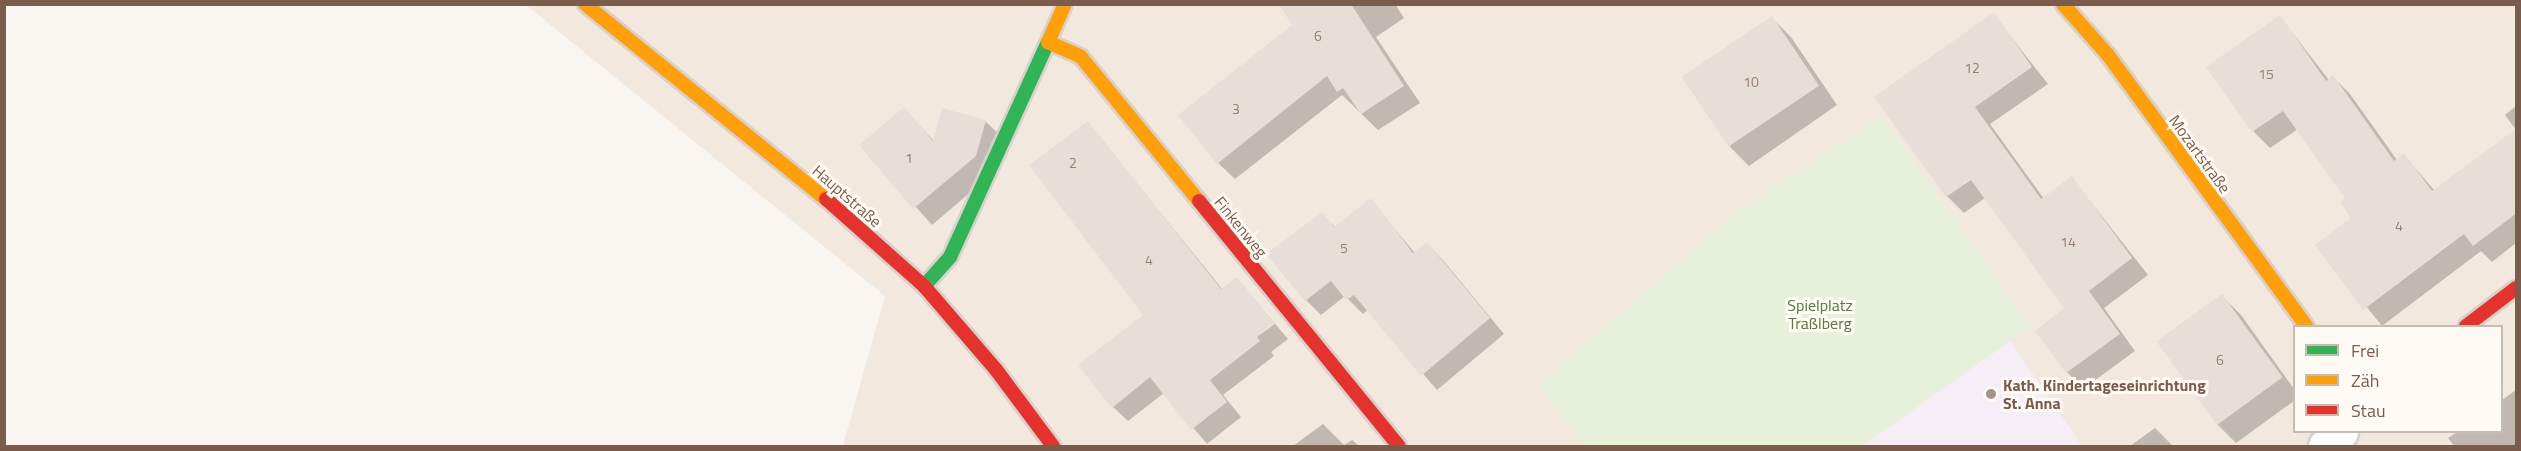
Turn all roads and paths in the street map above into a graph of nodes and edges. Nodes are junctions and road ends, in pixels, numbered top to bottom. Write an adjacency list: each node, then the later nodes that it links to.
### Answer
1 (585, 4): 5 (street, Hauptstraße)
2 (1065, 4): 4 (street)
3 (2063, 4): 7 (street, Mozartstraße)
4 (1048, 42): 5 (street); 11 (street, Finkenweg)
5 (924, 286): 10 (street, Hauptstraße)
6 (2517, 288): 8 (street)
7 (2305, 325)
8 (2469, 325)
9 (2340, 433): 12 (street)
10 (1053, 447)
11 (1399, 447)
12 (2325, 447)

